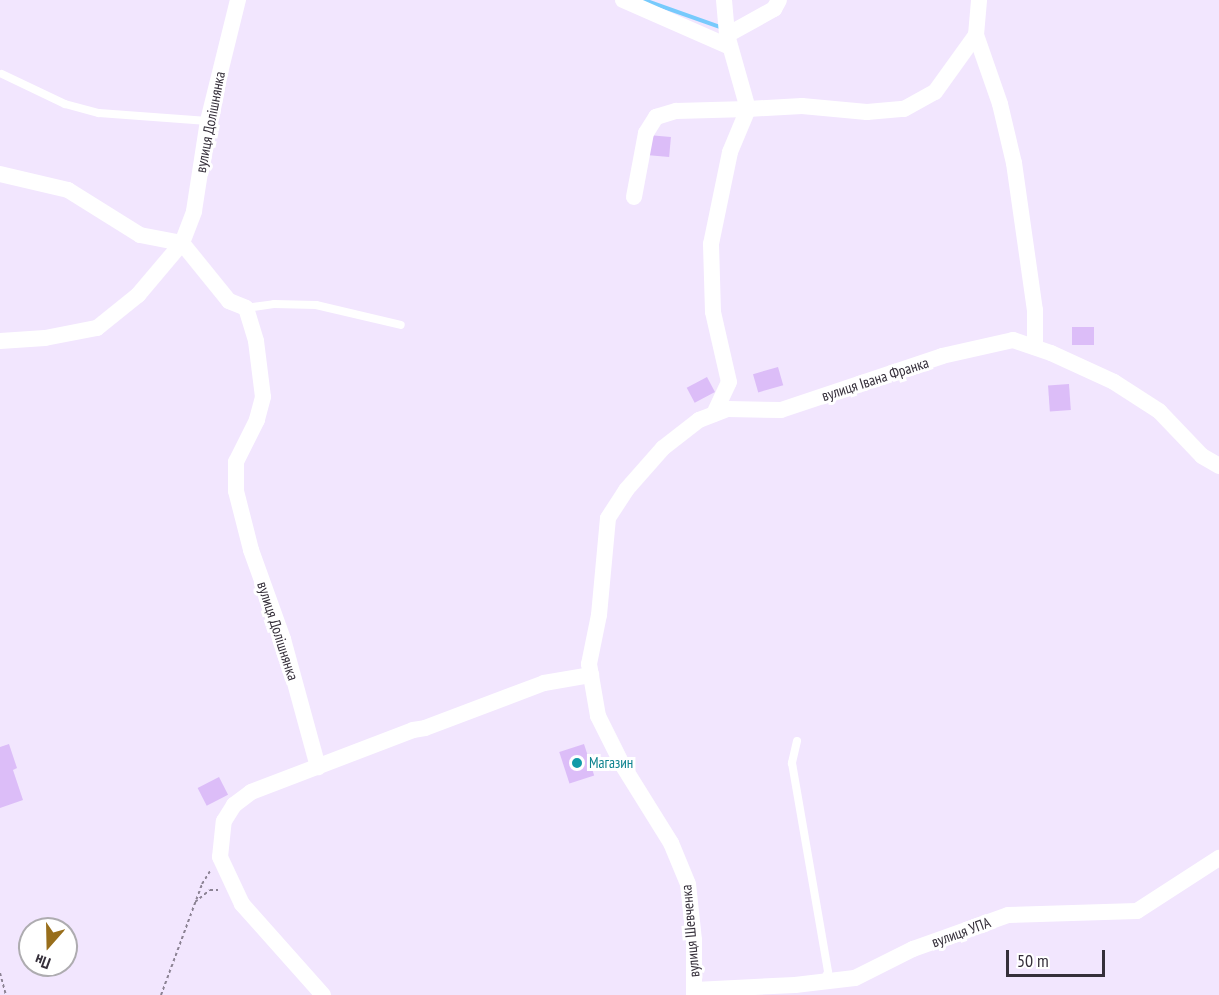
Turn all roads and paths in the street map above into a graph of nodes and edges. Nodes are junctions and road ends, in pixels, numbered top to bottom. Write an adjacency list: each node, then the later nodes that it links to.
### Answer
1 (238, 0): 10 (street, вулиця Долішнянка)
2 (623, 0): 7 (street)
3 (724, 0): 7 (street)
4 (779, 0): 7 (street)
5 (979, 0): 6 (street)
6 (975, 35): 9 (street); 17 (street)
7 (727, 40): 9 (street)
8 (2, 74): 10 (lane)
9 (748, 109): 12 (street); 18 (street)
10 (208, 121): 13 (street, вулиця Долішнянка)
11 (0, 174): 13 (street)
12 (634, 197)
13 (182, 243): 14 (street); 16 (street, вулиця Долішнянка)
14 (246, 308): 15 (lane); 22 (street, вулиця Долішнянка)
15 (400, 325)
16 (0, 341)
17 (1035, 347): 18 (street, вулиця Івана Франка); 19 (street, вулиця Івана Франка)
18 (714, 414): 20 (street, вулиця Івана Франка)
19 (1219, 466)
20 (591, 675): 22 (street); 29 (street, вулиця Шевченка)
21 (797, 741): 28 (lane)
22 (318, 767): 23 (street)
23 (220, 857): 26 (path); 32 (street)
24 (1219, 858): 28 (street, вулиця УПА)
25 (220, 889): 26 (path)
26 (195, 903): 31 (path)
27 (0, 973): 30 (path)
28 (823, 982): 29 (street, вулиця УПА)
29 (695, 992)
30 (6, 995)
31 (161, 995)
32 (323, 995)

